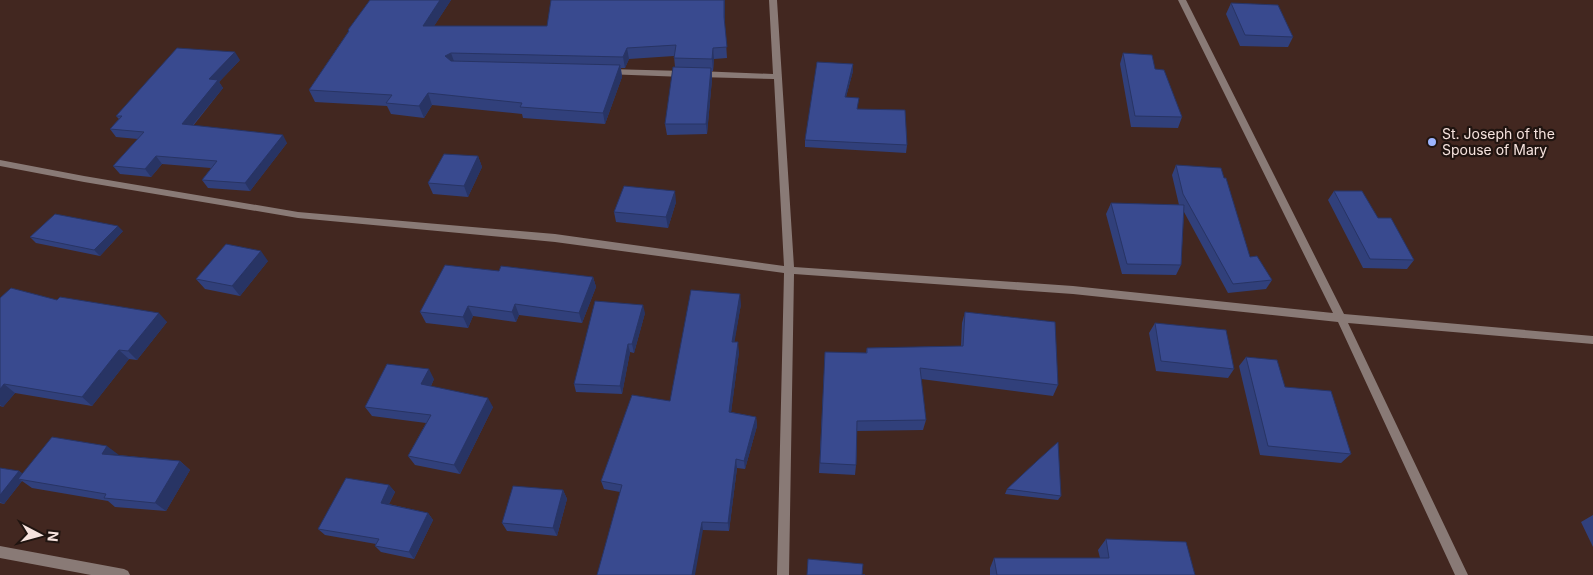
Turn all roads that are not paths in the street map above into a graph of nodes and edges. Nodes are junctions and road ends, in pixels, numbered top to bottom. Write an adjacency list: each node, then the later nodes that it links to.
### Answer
1 (773, 0): 4 (street)
2 (1182, 0): 7 (street)
3 (602, 72): 4 (street)
4 (778, 76): 6 (street)
5 (0, 163): 6 (street)
6 (789, 270): 7 (street); 11 (street)
7 (1341, 318): 8 (street); 12 (street)
8 (1593, 340)
9 (0, 552): 10 (street)
10 (124, 575)
11 (783, 575)
12 (1462, 575)

